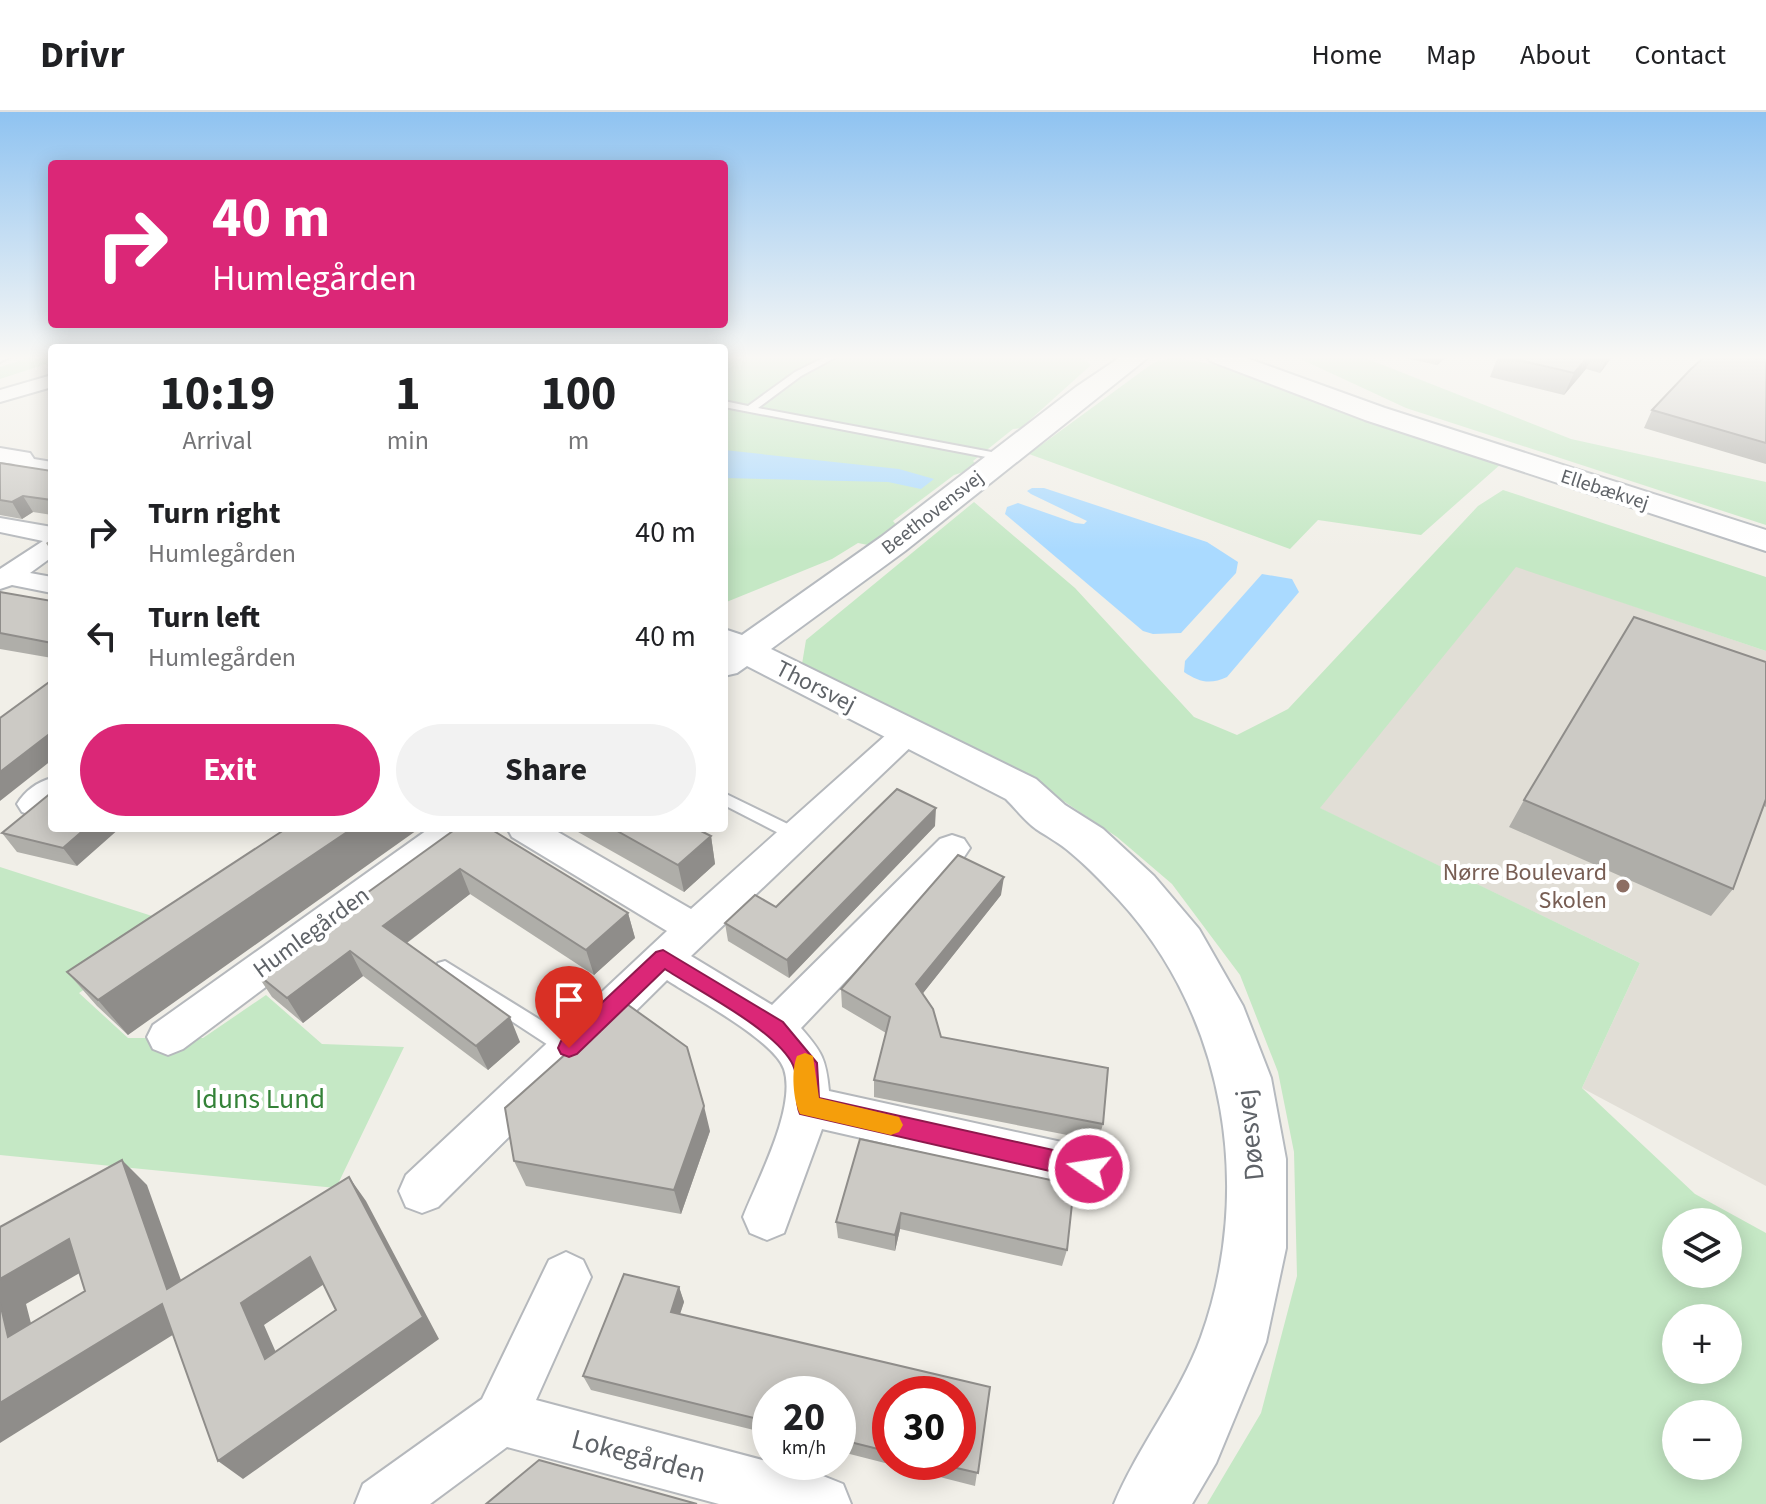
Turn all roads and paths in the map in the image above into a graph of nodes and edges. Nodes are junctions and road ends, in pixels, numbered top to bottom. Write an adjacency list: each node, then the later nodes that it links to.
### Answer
1 (813, 421): 5 (lane)
2 (1051, 421): 5 (street, Beethovensvej)
3 (1396, 421): 9 (street, Ellebækvej)
4 (0, 455): 6 (street)
5 (1002, 457): 13 (street, Beethovensvej)
6 (48, 468)
7 (0, 525): 8 (street)
8 (48, 534)
9 (1766, 541)
10 (48, 549): 11 (street)
11 (3, 578): 12 (street)
12 (48, 584)
13 (729, 656): 14 (street, Thorsvej)
14 (898, 740): 18 (street); 34 (street, Døesvej)
15 (728, 800): 18 (lane)
16 (449, 832): 24 (street, Humlegården)
17 (531, 832): 20 (street)
18 (796, 835): 20 (street)
19 (952, 848): 23 (street)
20 (694, 929): 21 (street)
21 (663, 958): 23 (street); 25 (street)
22 (445, 968): 25 (lane)
23 (775, 1028): 26 (street)
24 (168, 1037)
25 (569, 1048): 28 (street)
26 (808, 1106): 27 (street); 29 (street)
27 (1089, 1169)
28 (422, 1191)
29 (767, 1217)
30 (566, 1277): 31 (street)
31 (501, 1418): 32 (street); 33 (street, Lokegården)
32 (383, 1504)
33 (823, 1504)
34 (1151, 1504)

